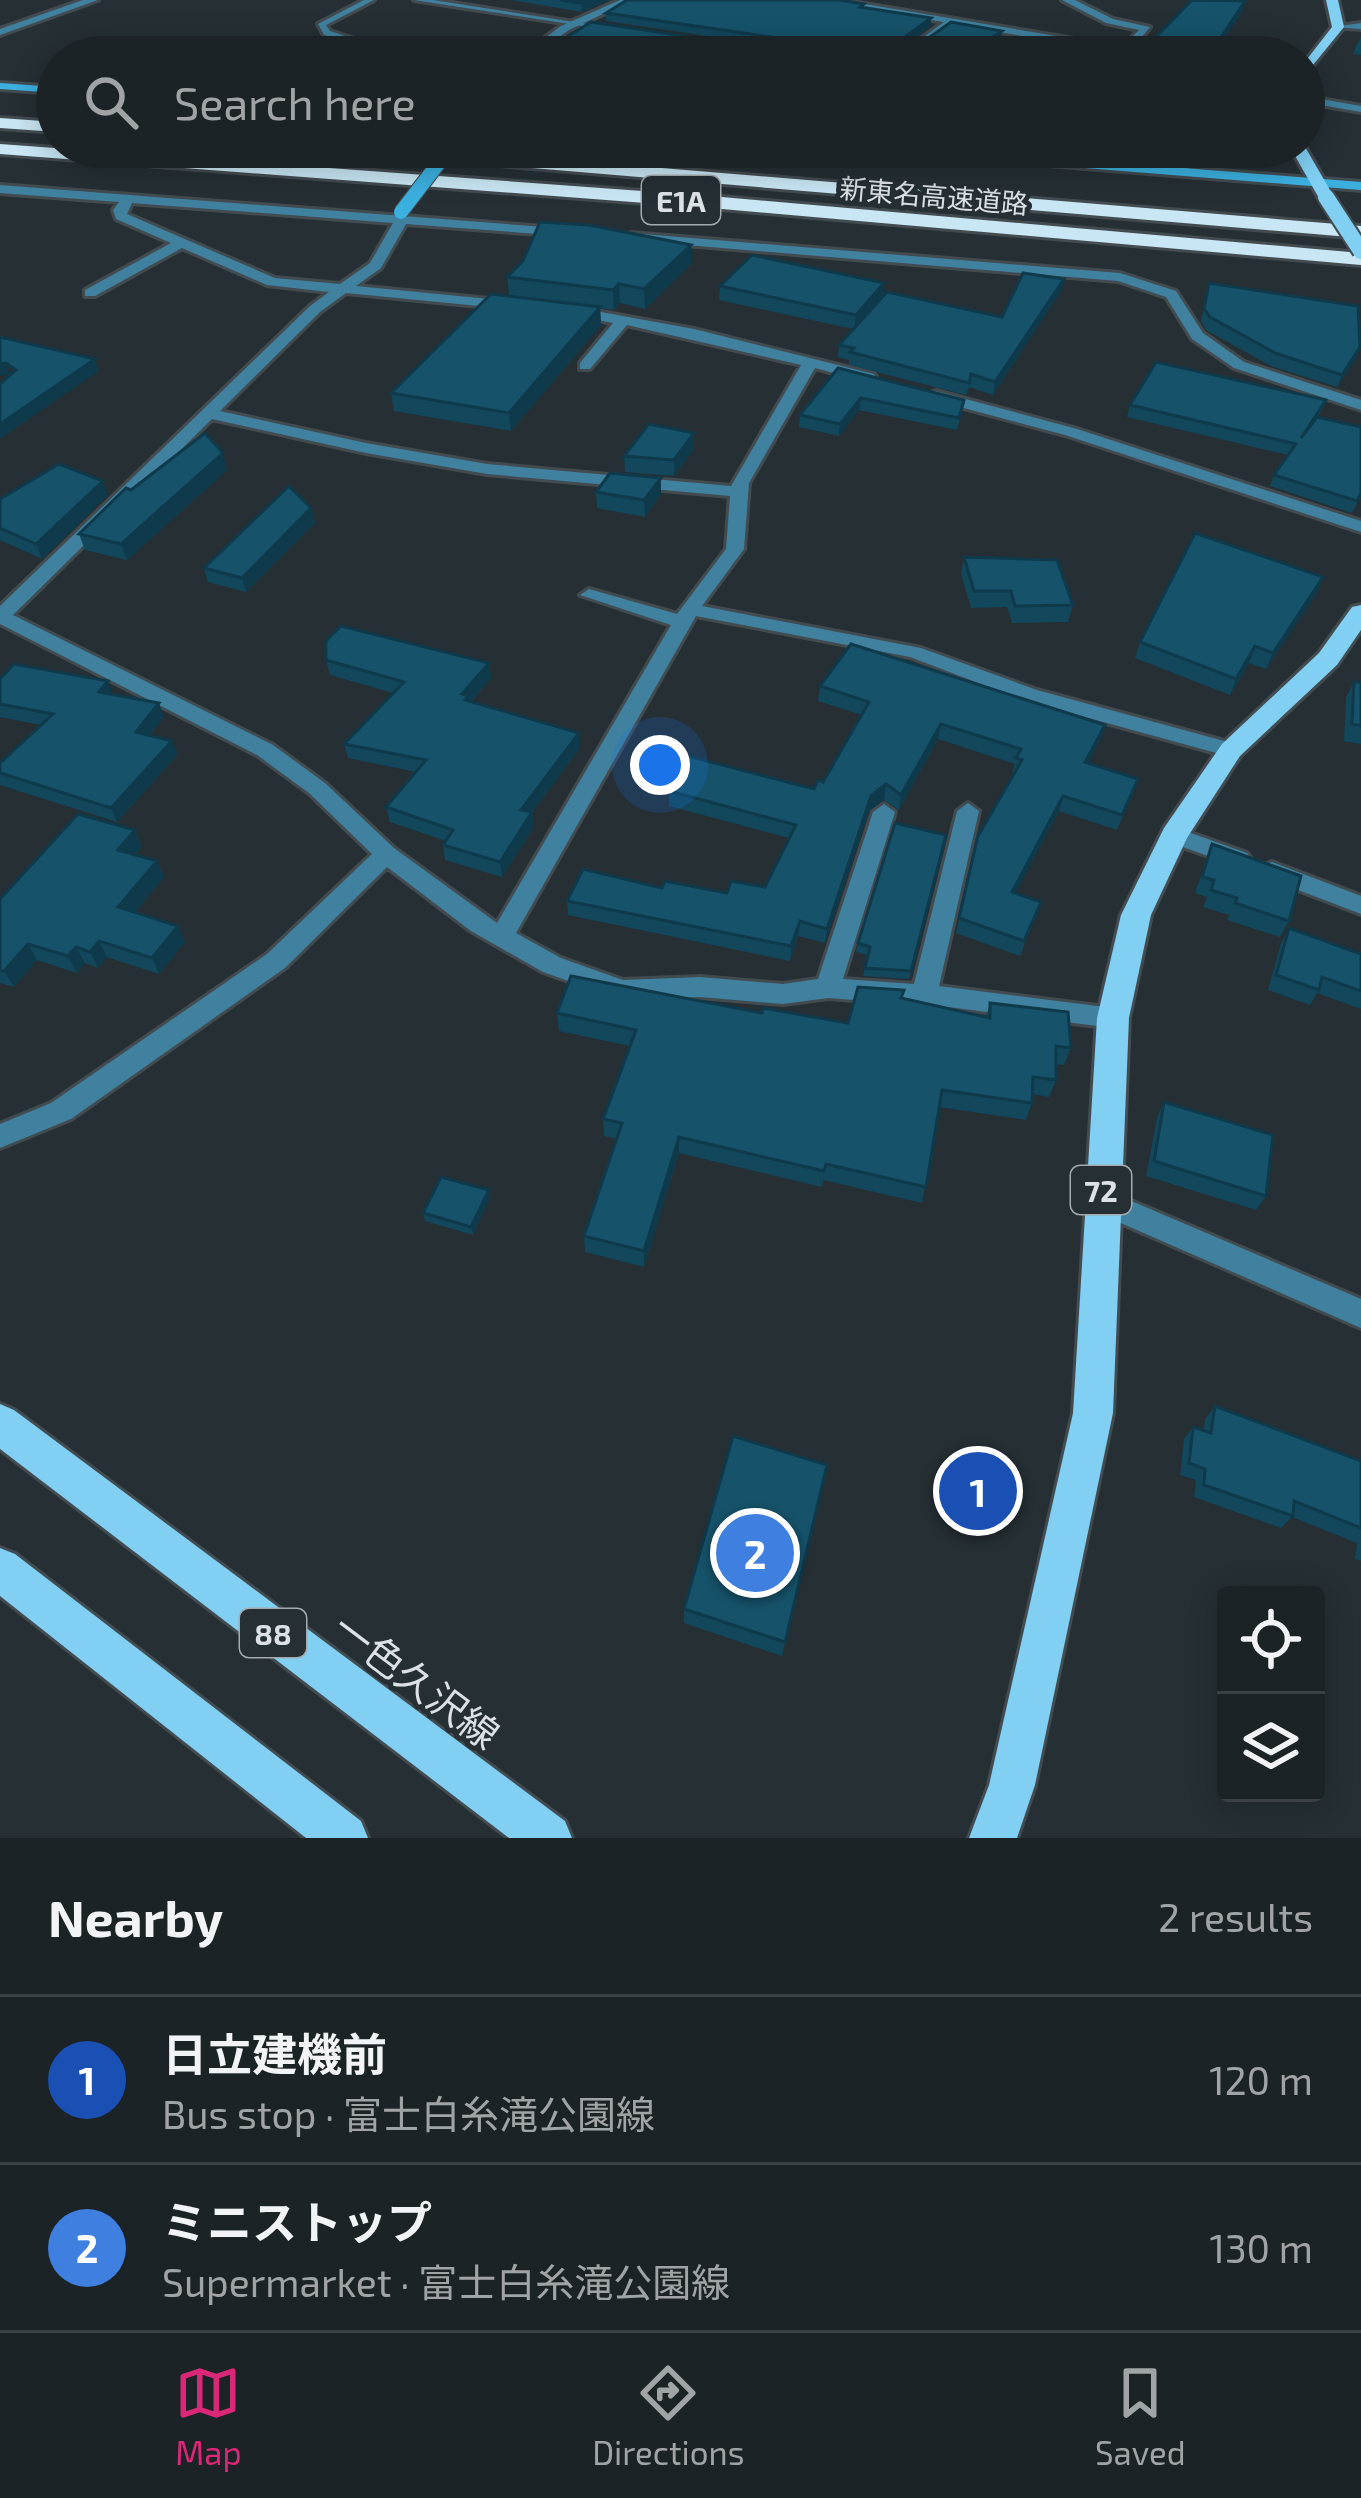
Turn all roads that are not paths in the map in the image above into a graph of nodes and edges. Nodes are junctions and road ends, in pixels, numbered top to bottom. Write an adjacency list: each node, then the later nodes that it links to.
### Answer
1 (93, 0): 13 (street)
2 (370, 0): 14 (lane)
3 (418, 0): 9 (lane)
4 (628, 0): 9 (street)
5 (823, 0): 8 (street)
6 (1067, 0): 18 (street)
7 (1332, 0): 11 (main road)
8 (951, 21): 16 (lane); 17 (street)
9 (574, 23): 12 (lane); 15 (street)
10 (1361, 26): 11 (street)
11 (1338, 27): 19 (main road)
12 (617, 29)
13 (0, 32)
14 (338, 36)
15 (555, 36)
16 (930, 36)
17 (1038, 36)
18 (1138, 36)
19 (1325, 44)
20 (0, 86): 21 (street)
21 (36, 89)
22 (1325, 103): 23 (street)
23 (1361, 109)
24 (0, 123): 25 (highway)
25 (36, 126)
26 (0, 149): 27 (highway, 新東名高速道路 / E1A)
27 (36, 152)
28 (255, 168): 42 (highway, 新東名高速道路 / E1A)
29 (435, 168): 37 (street, bridge)
30 (595, 168): 38 (highway, 新東名高速道路 / E1A)
31 (1182, 168): 35 (street)
32 (1310, 168): 35 (main road)
33 (1361, 186): 35 (street)
34 (0, 189): 36 (street)
35 (1321, 189): 42 (main road, bridge)
36 (128, 199): 37 (street); 41 (street)
37 (400, 216): 39 (street); 43 (street)
38 (1361, 232)
39 (587, 234)
40 (611, 236): 52 (street)
41 (182, 242): 43 (street); 44 (street)
42 (1361, 255)
43 (340, 292): 45 (street); 53 (street)
44 (90, 293)
45 (522, 306)
46 (545, 308): 47 (street)
47 (624, 319): 48 (street); 49 (street)
48 (811, 361): 50 (street); 54 (street)
49 (586, 366)
50 (878, 380)
51 (921, 392): 55 (street)
52 (1361, 404)
53 (207, 413): 54 (street); 59 (street)
54 (740, 492): 58 (street)
55 (1361, 527)
56 (590, 596): 58 (street)
57 (1361, 612): 60 (main road, 72)
58 (686, 616): 60 (street); 66 (street)
59 (0, 617): 64 (street)
60 (1231, 750): 63 (main road, 72)
61 (968, 811): 68 (street)
62 (884, 812): 67 (street)
63 (1174, 835): 65 (street); 69 (main road, 72)
64 (386, 854): 66 (street); 70 (street)
65 (1361, 905)
66 (502, 936): 67 (street)
67 (827, 988): 68 (street)
68 (924, 995): 69 (street)
69 (1112, 1018): 71 (main road, 72)
70 (0, 1136)
71 (1101, 1201): 72 (street); 77 (main road, 72)
72 (1361, 1314)
73 (0, 1424): 76 (main road, 一色久沢線 / 88)
74 (0, 1569): 75 (main road)
75 (344, 1838)
76 (548, 1838)
77 (993, 1838)

